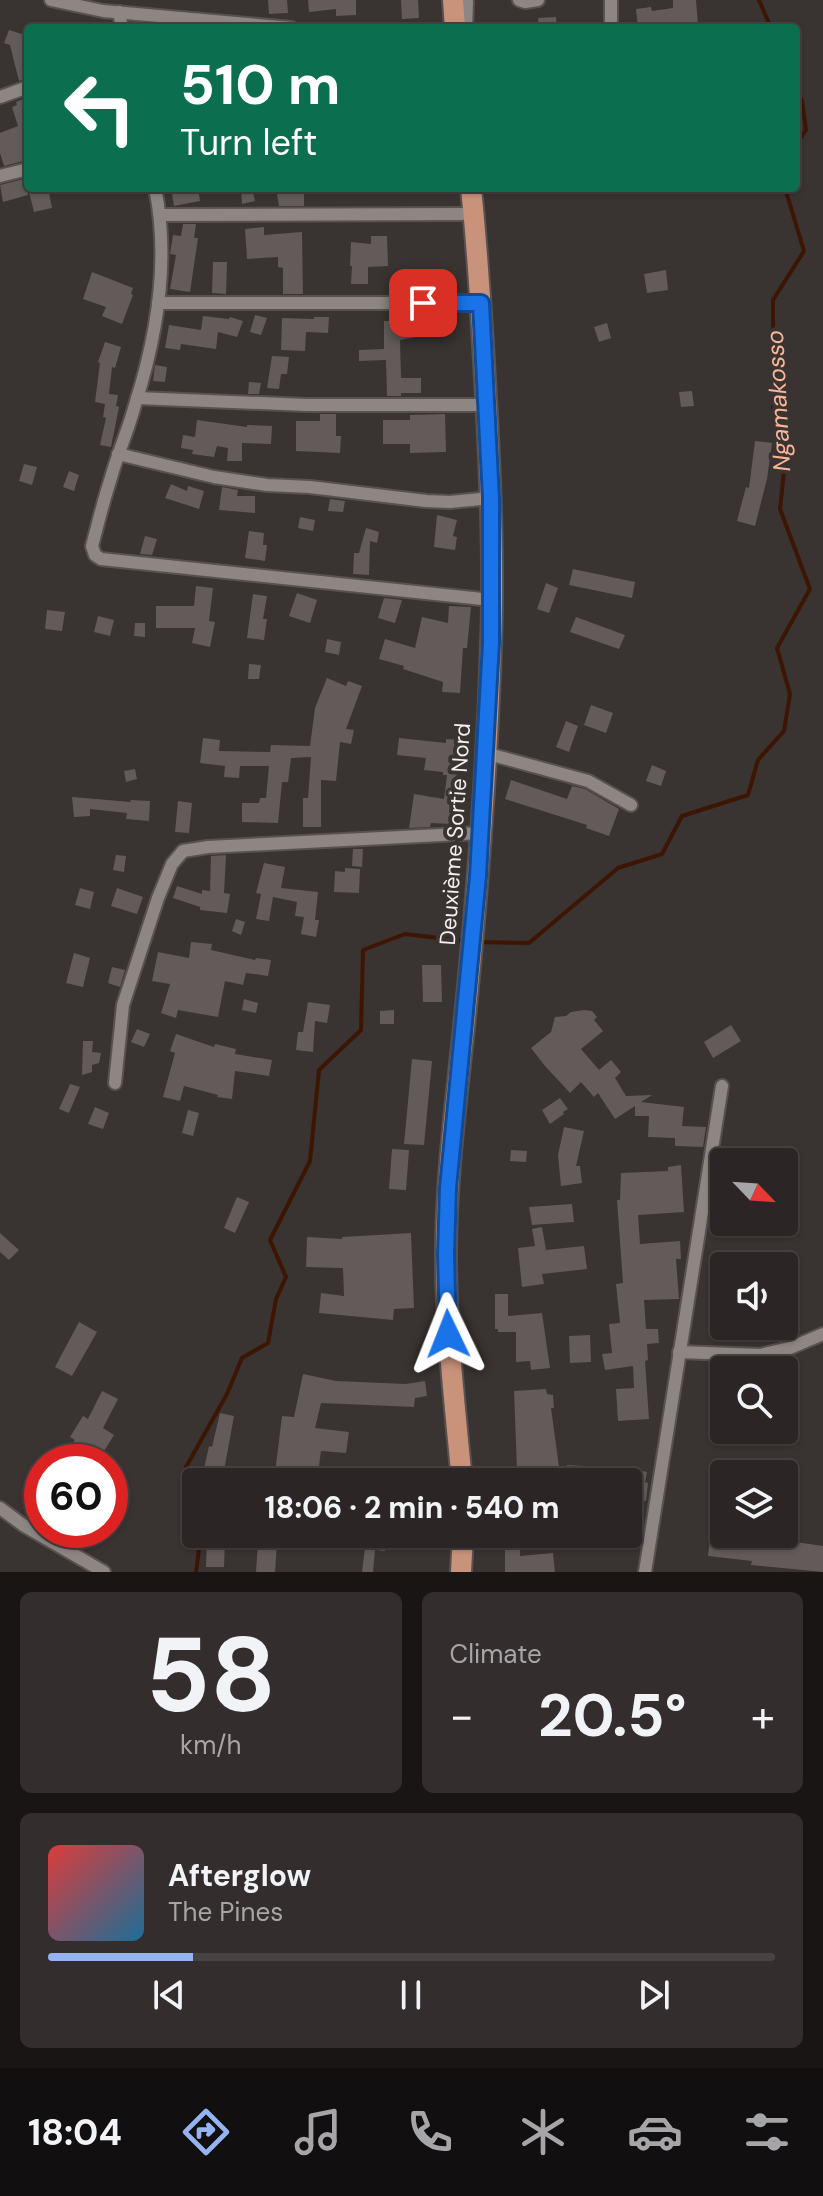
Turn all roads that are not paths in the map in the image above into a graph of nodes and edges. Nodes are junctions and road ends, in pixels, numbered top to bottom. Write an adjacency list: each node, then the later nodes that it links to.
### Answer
1 (51, 0): 6 (street)
2 (465, 0): 9 (main road); 10 (street)
3 (519, 0): 4 (street)
4 (538, 0)
5 (611, 0): 11 (street)
6 (119, 12): 7 (street); 8 (street)
7 (121, 24)
8 (248, 24)
9 (456, 24)
10 (466, 24)
11 (611, 24)
12 (24, 88): 13 (street)
13 (0, 97)
14 (24, 170): 15 (street)
15 (0, 176)
16 (156, 192): 19 (street)
17 (471, 192): 18 (main road, Deuxième Sortie Nord)
18 (474, 214): 19 (street); 21 (main road, Deuxième Sortie Nord)
19 (160, 215): 20 (street)
20 (158, 303): 21 (street); 22 (street)
21 (481, 303): 23 (main road, Deuxième Sortie Nord)
22 (137, 398): 23 (street); 24 (street)
23 (487, 405): 25 (main road, Deuxième Sortie Nord)
24 (118, 454): 25 (street); 26 (street)
25 (491, 498): 26 (main road, Deuxième Sortie Nord)
26 (492, 600): 27 (main road, Deuxième Sortie Nord)
27 (485, 753): 28 (street); 29 (main road, Deuxième Sortie Nord)
28 (631, 805)
29 (480, 833): 30 (street); 34 (main road, Deuxième Sortie Nord)
30 (115, 1083)
31 (722, 1086): 33 (street)
32 (823, 1334): 33 (street)
33 (679, 1352): 39 (street)
34 (461, 1468)
35 (0, 1508): 37 (street)
36 (462, 1548): 38 (main road)
37 (104, 1572)
38 (461, 1572)
39 (645, 1572)

